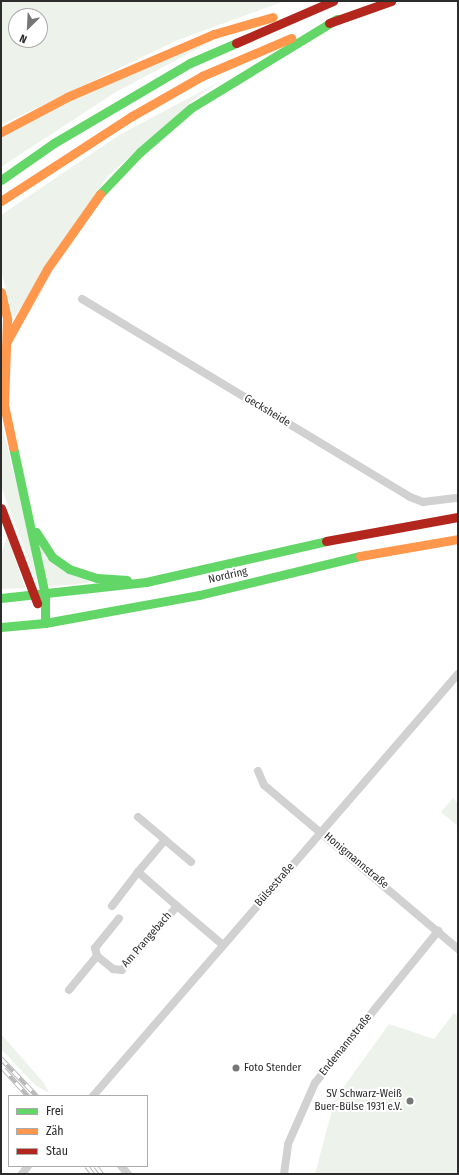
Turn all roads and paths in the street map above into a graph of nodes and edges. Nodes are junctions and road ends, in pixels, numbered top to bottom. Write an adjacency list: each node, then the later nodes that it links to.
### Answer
1 (328, 1): 5 (main road)
2 (333, 1): 6 (main road)
3 (391, 1): 4 (main road)
4 (337, 19): 7 (main road); 10 (main road)
5 (1, 132)
6 (1, 180)
7 (1, 201)
8 (1, 292): 10 (main road)
9 (82, 299): 12 (street, Gecksheide)
10 (7, 341): 11 (main road); 15 (main road)
11 (1, 355)
12 (458, 498)
13 (1, 508): 19 (main road)
14 (458, 517): 17 (main road, Nordring)
15 (30, 520): 17 (main road); 18 (main road)
16 (458, 539): 21 (main road, Nordring)
17 (146, 582): 18 (main road, Nordring)
18 (45, 595): 19 (main road, Nordring); 21 (main road)
19 (34, 596): 20 (main road, Nordring); 21 (main road)
20 (1, 598)
21 (44, 623): 22 (main road, Nordring)
22 (1, 627)
23 (458, 674): 26 (street, Bülsestraße)
24 (258, 771): 26 (street, Honigmannstraße)
25 (138, 817): 27 (street)
26 (321, 832): 33 (street, Honigmannstraße); 34 (street, Bülsestraße)
27 (165, 840): 28 (street); 29 (street)
28 (190, 862)
29 (138, 872): 30 (street); 31 (street, Am Prangebach)
30 (112, 906)
31 (177, 906): 34 (street, Am Prangebach); 36 (street, Am Prangebach)
32 (119, 918): 36 (street)
33 (438, 931): 35 (street, Honigmannstraße); 39 (street, Endemannstraße)
34 (223, 945): 38 (street, Bülsestraße)
35 (458, 949)
36 (97, 956): 37 (street)
37 (69, 990)
38 (94, 1095)
39 (284, 1174)

